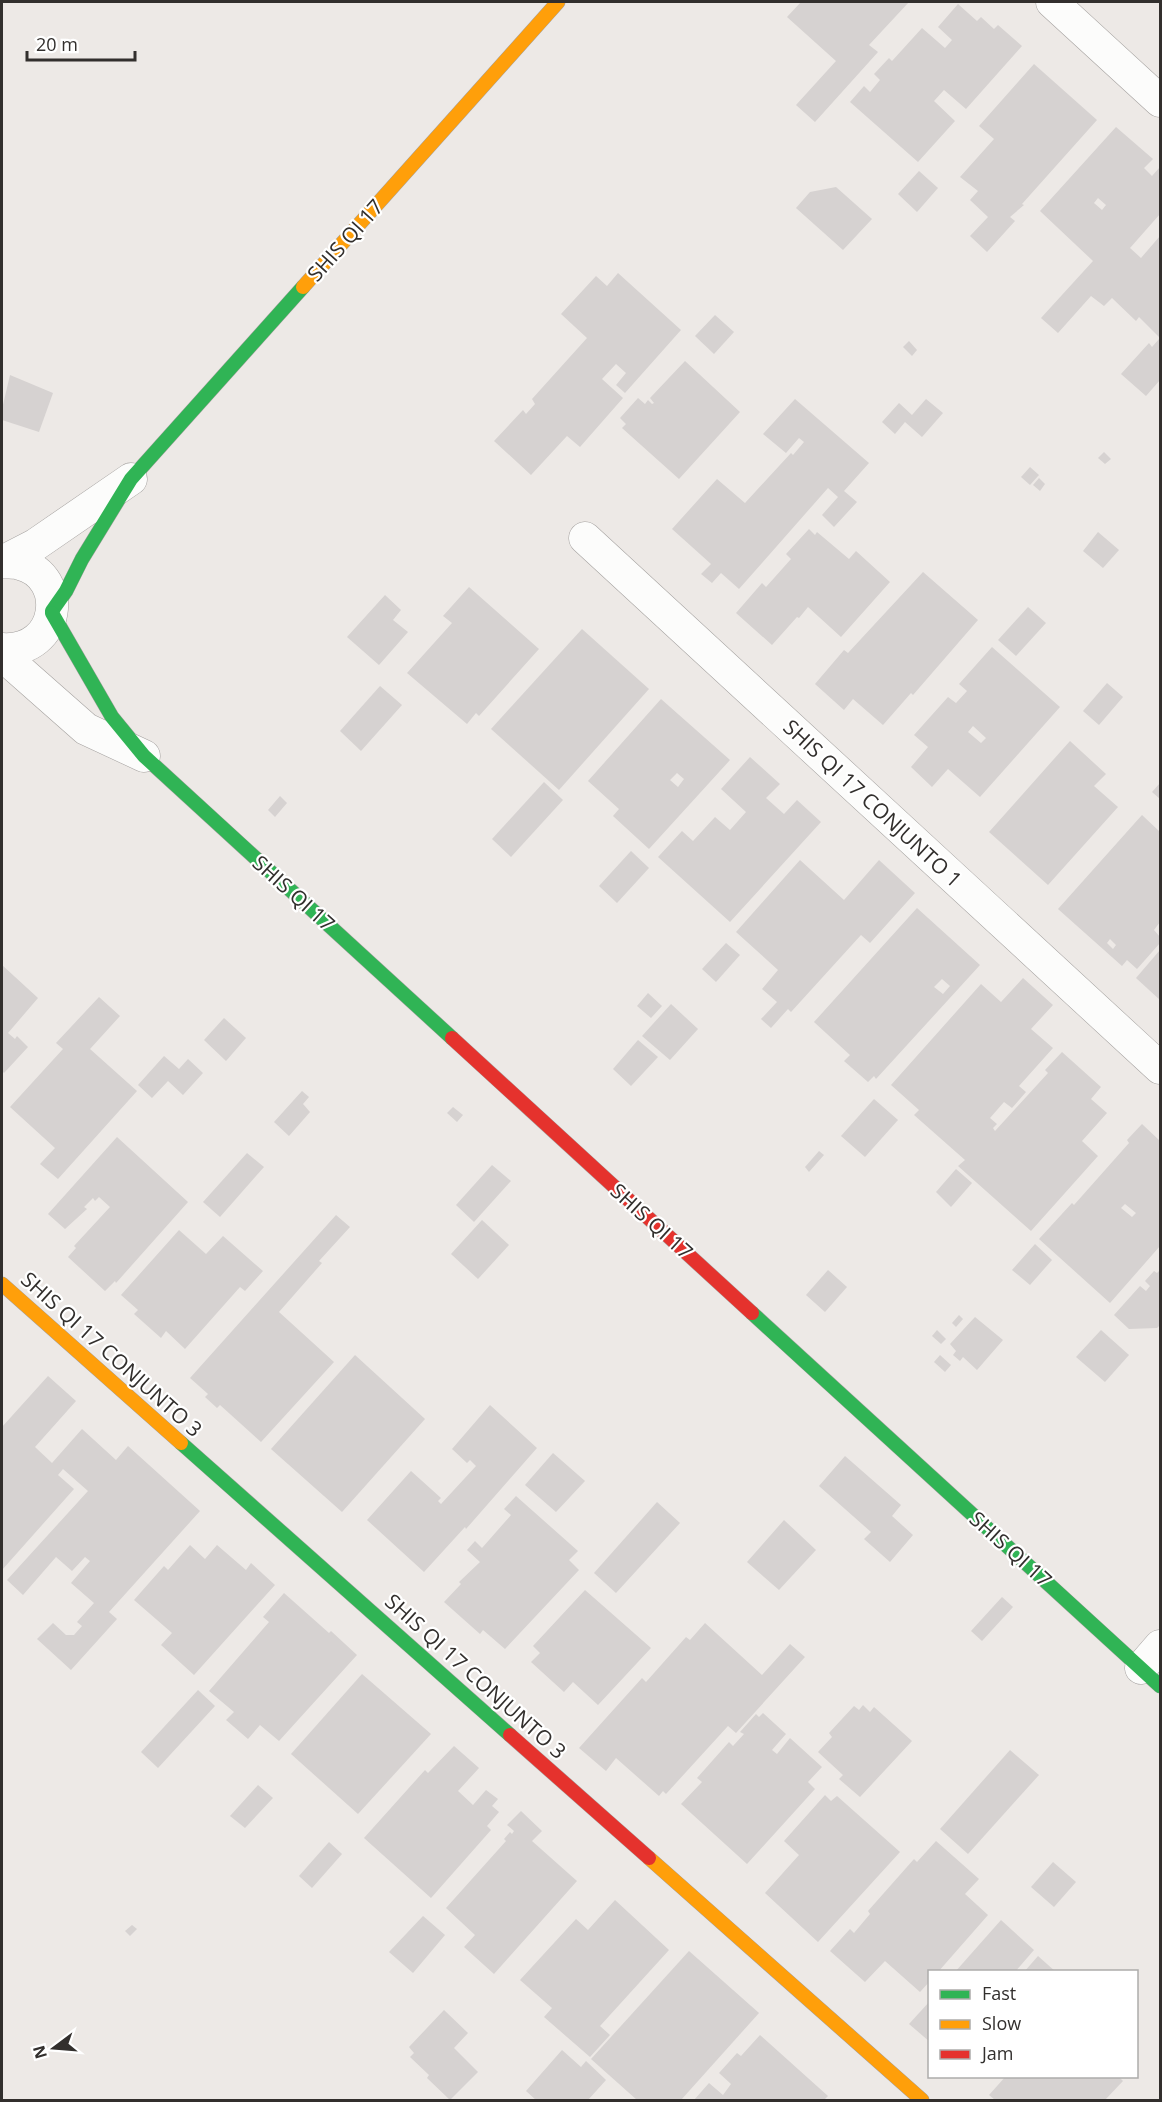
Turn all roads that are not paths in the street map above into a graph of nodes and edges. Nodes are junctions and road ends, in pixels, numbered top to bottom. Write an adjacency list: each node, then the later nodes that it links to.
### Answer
1 (558, 2): 4 (street, SHIS QI 17)
2 (1052, 2): 3 (street)
3 (1161, 101)
4 (131, 479): 6 (street, SHIS QI 17); 7 (street, SHIS QI 17)
5 (585, 538): 11 (street, SHIS QI 17 CONJUNTO 1)
6 (2, 562): 7 (street)
7 (52, 612): 8 (street); 10 (street, SHIS QI 17)
8 (2, 649)
9 (2, 655): 10 (street, SHIS QI 17)
10 (144, 756): 13 (street, SHIS QI 17)
11 (1161, 1068)
12 (2, 1284): 14 (street, SHIS QI 17 CONJUNTO 3)
13 (1154, 1667)
14 (922, 2100)

